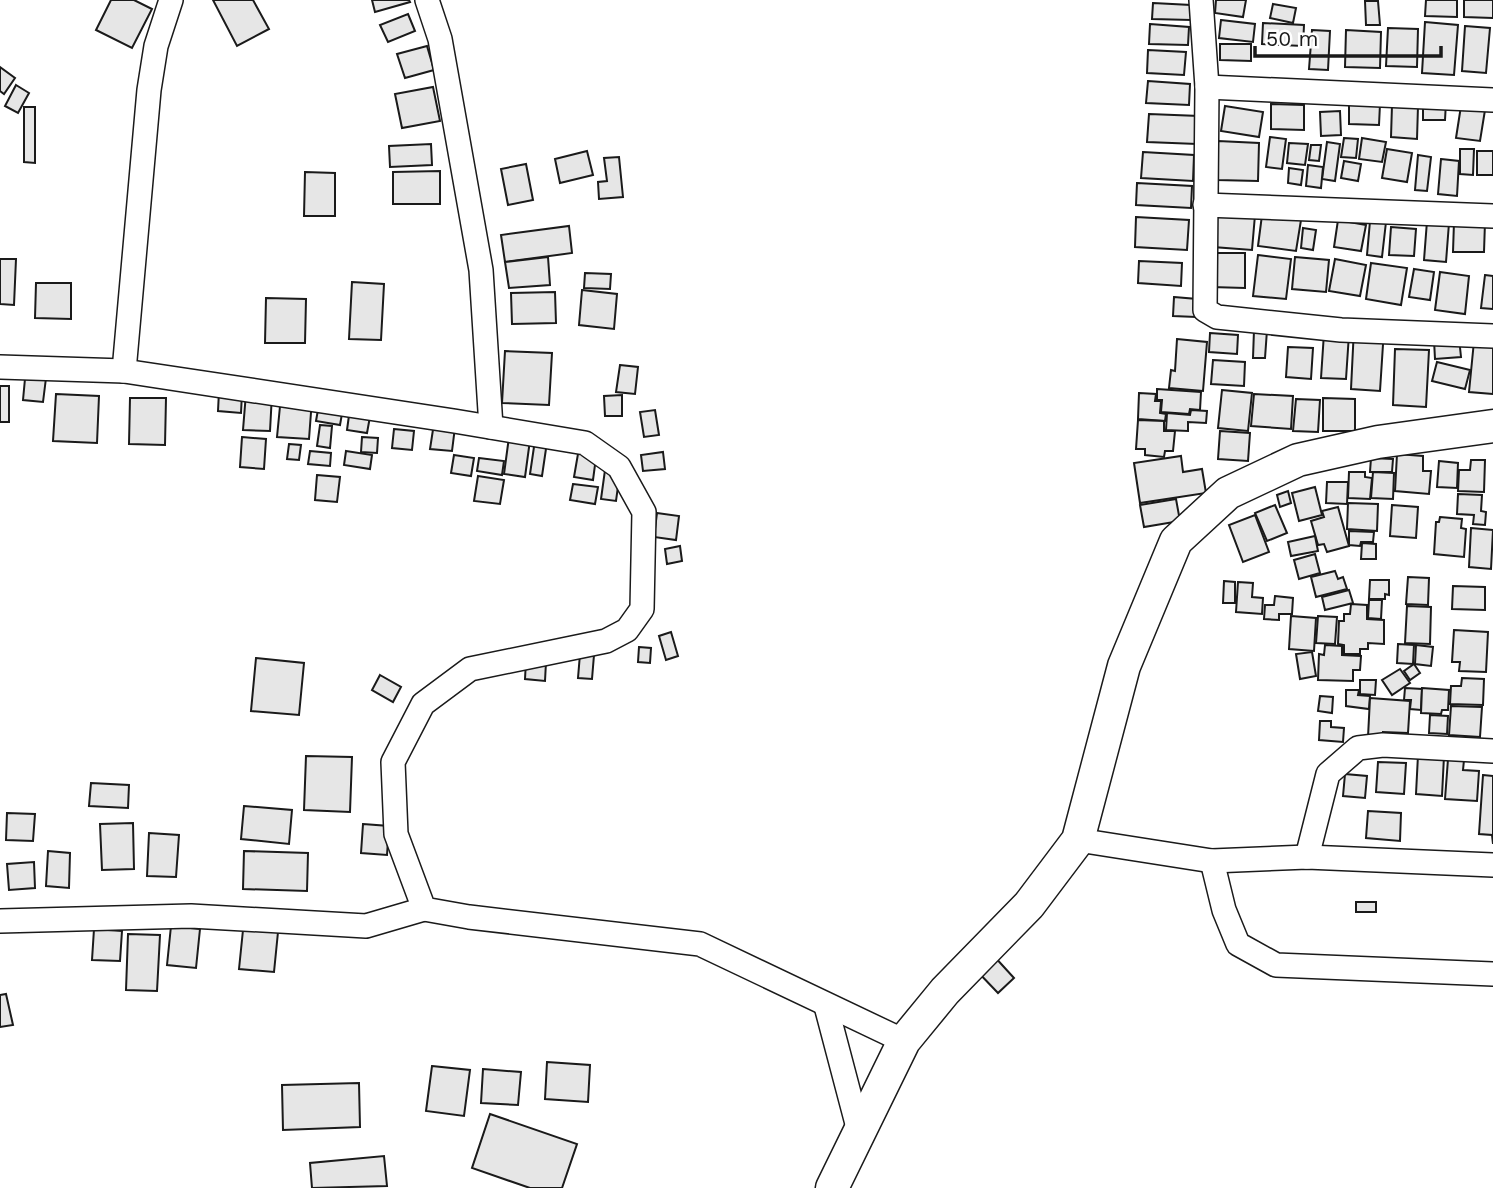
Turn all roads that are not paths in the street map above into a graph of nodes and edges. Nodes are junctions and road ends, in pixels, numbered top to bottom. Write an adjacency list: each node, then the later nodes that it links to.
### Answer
1 (171, 0): 10 (street)
2 (427, 0): 12 (street)
3 (1201, 0): 4 (street)
4 (1206, 87): 5 (street); 6 (street)
5 (1493, 100)
6 (1206, 205): 7 (street); 8 (street)
7 (1493, 216)
8 (1493, 336)
9 (0, 367): 10 (street)
10 (124, 371): 12 (street)
11 (1493, 426): 14 (street)
12 (491, 427): 18 (street)
13 (1493, 751): 15 (street)
14 (1079, 841): 16 (street); 22 (street)
15 (1307, 857): 16 (street); 17 (street)
16 (1212, 860): 20 (street)
17 (1493, 865)
18 (424, 909): 19 (street); 21 (street)
19 (0, 921)
20 (1493, 974)
21 (826, 1006): 22 (street); 23 (street)
22 (905, 1041): 23 (street)
23 (860, 1135): 24 (street)
24 (840, 1184)

